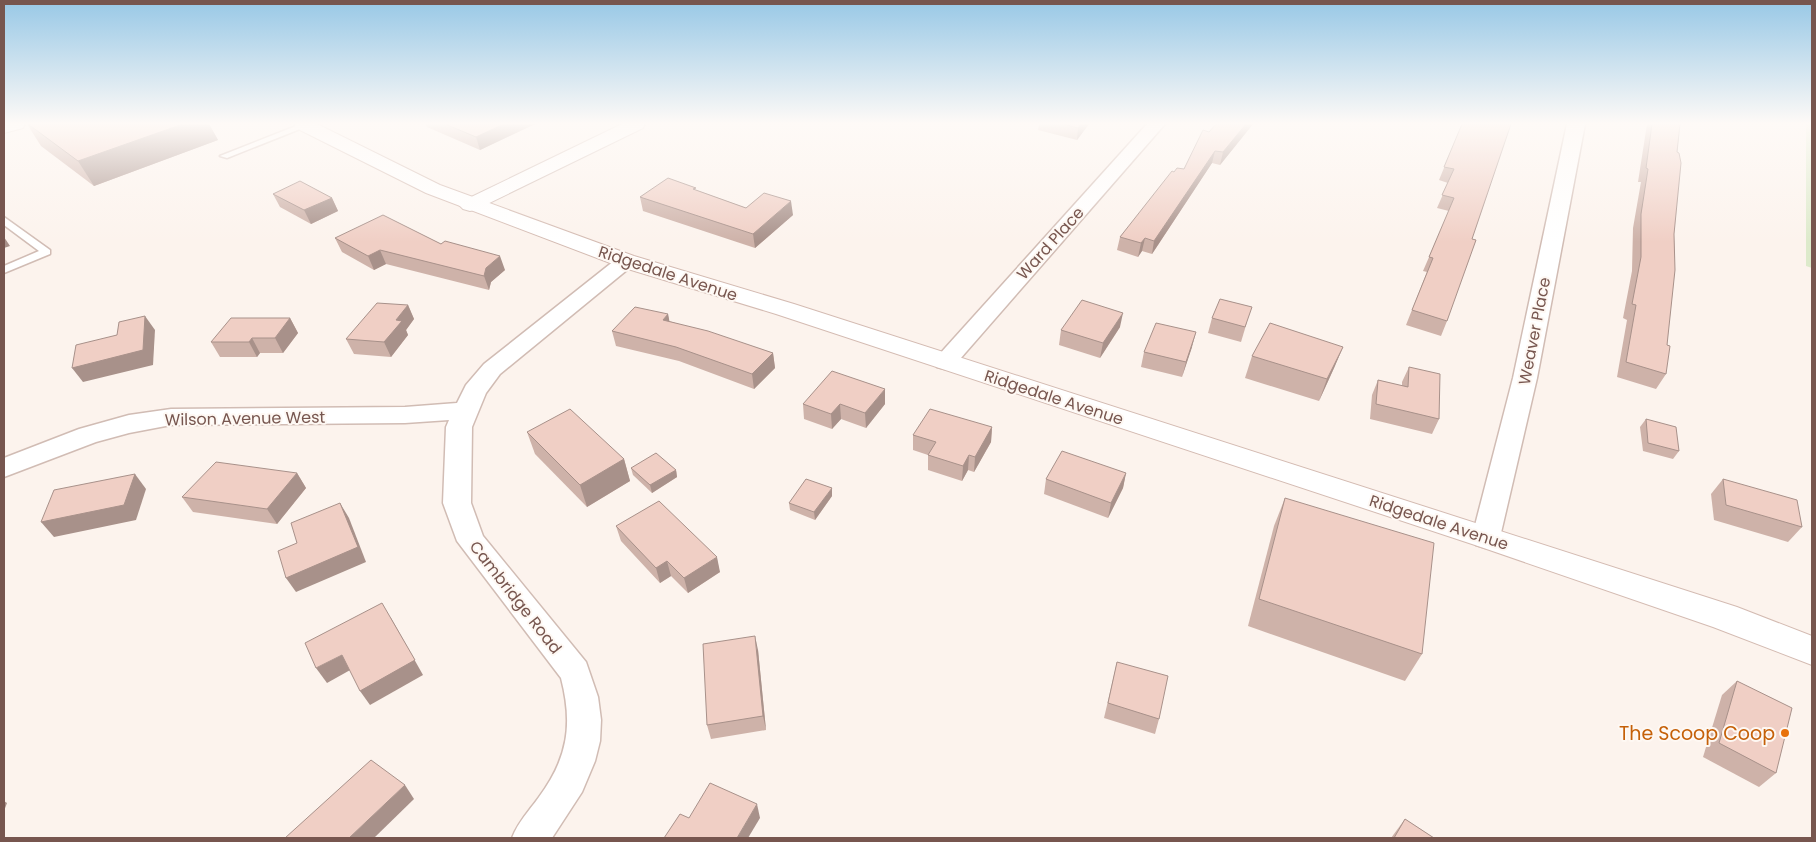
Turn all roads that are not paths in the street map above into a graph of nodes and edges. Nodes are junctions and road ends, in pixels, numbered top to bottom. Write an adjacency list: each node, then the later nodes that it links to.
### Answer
1 (380, 163): 5 (main road, Ridgedale Avenue)
2 (554, 163): 5 (main road)
3 (1121, 163): 9 (street, Ward Place)
4 (1568, 163): 12 (street, Weaver Place)
5 (470, 204): 7 (main road, Ridgedale Avenue)
6 (4, 220): 8 (lane)
7 (626, 261): 9 (main road, Ridgedale Avenue); 10 (street, Cambridge Road)
8 (4, 270)
9 (944, 362): 12 (main road, Ridgedale Avenue)
10 (464, 411): 11 (street, Wilson Avenue West); 14 (street, Cambridge Road)
11 (4, 468)
12 (1486, 537): 13 (main road, Ridgedale Avenue)
13 (1812, 651)
14 (530, 838)

